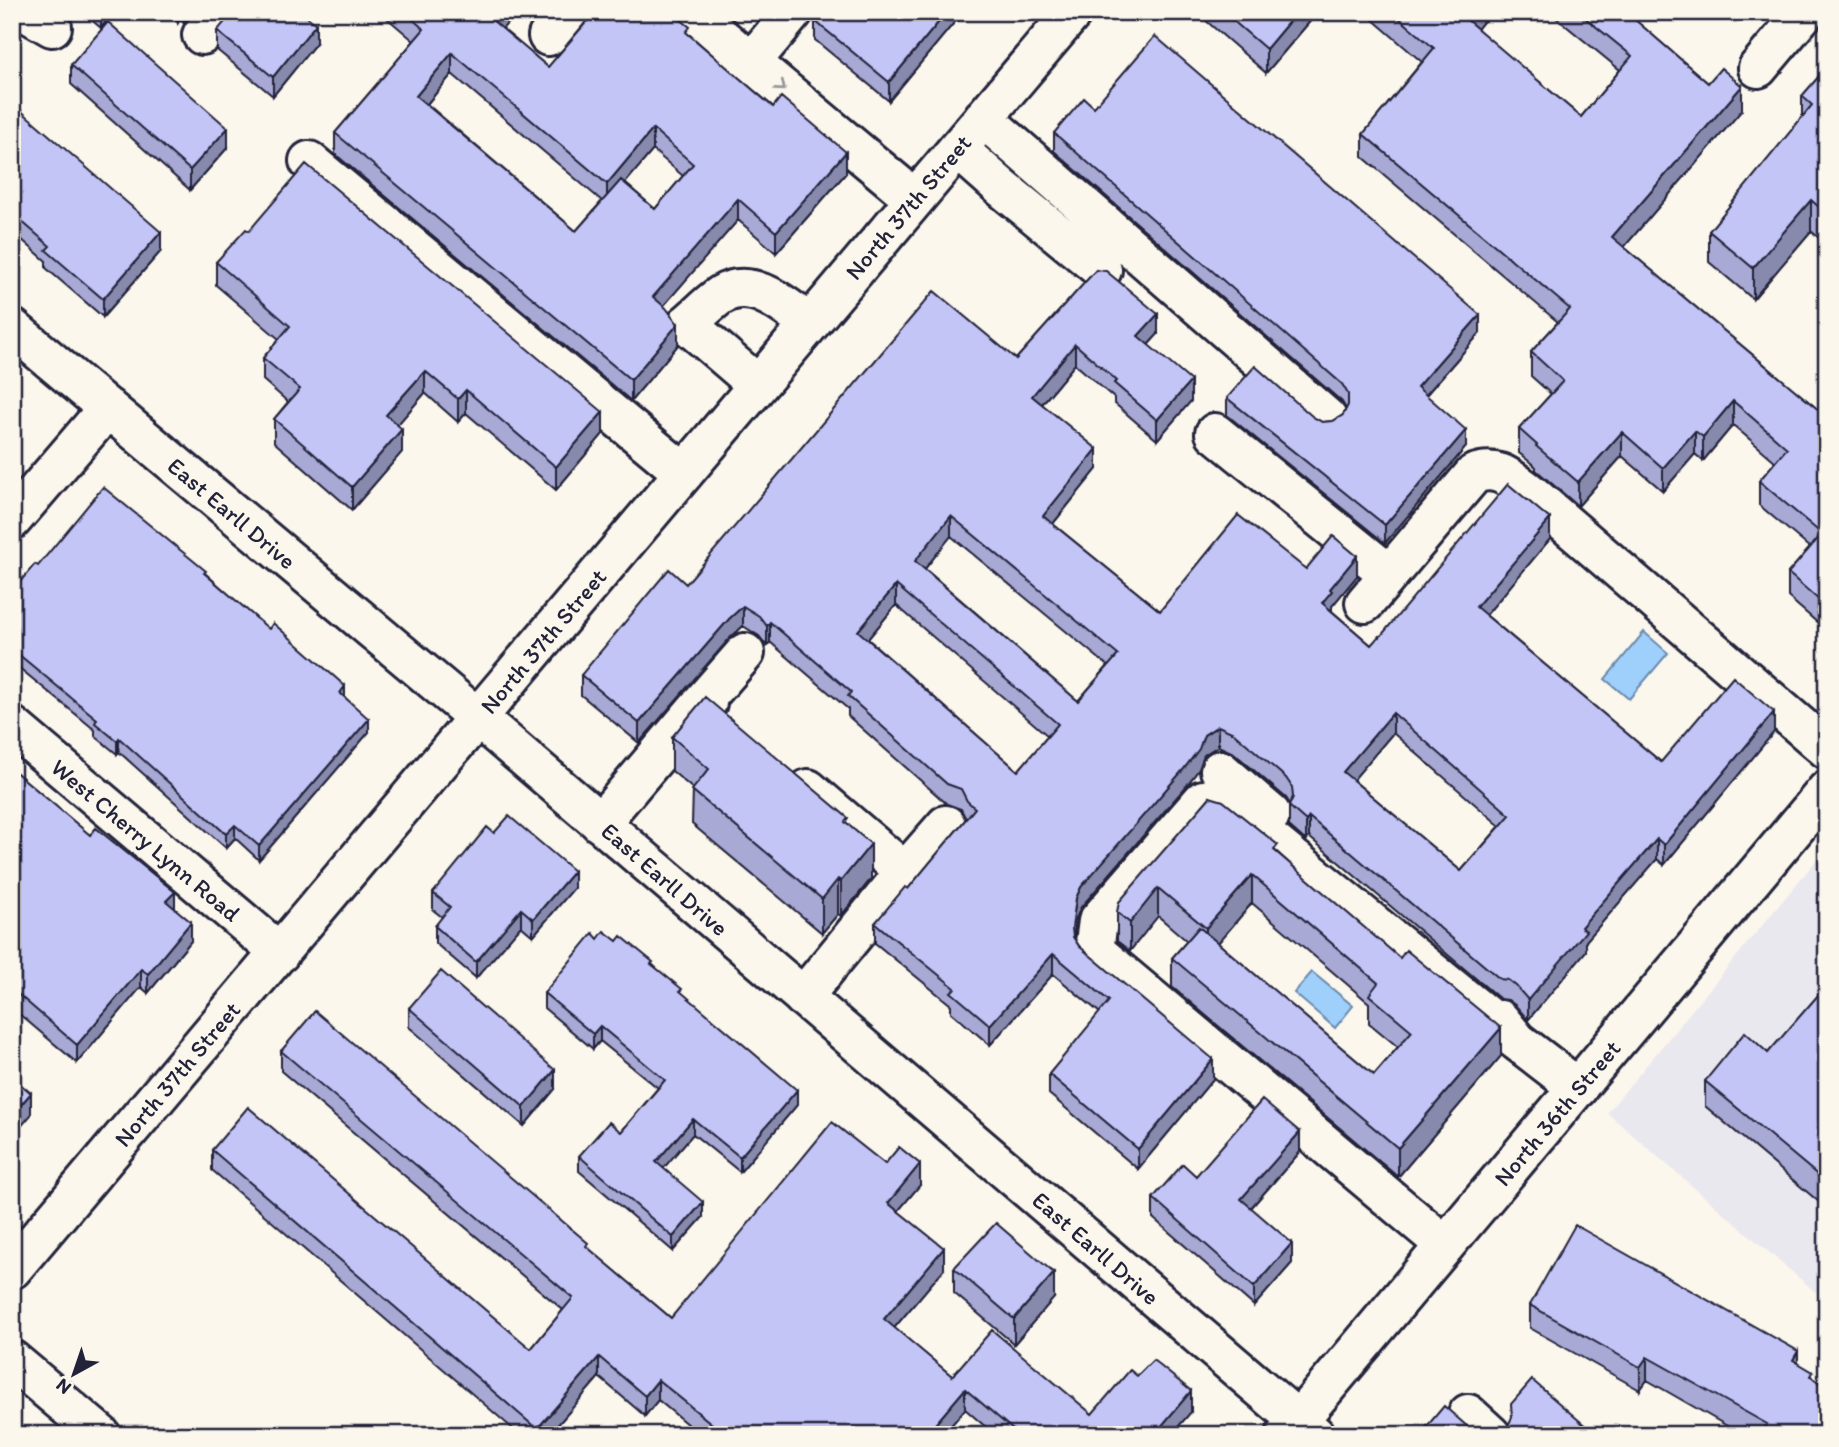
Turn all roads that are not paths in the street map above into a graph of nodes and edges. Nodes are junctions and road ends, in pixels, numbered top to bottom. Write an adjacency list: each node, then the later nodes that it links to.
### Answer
1 (691, 12): 5 (street)
2 (793, 12): 5 (street)
3 (1073, 12): 7 (street, North 37th Street)
4 (1805, 12): 6 (street)
5 (751, 62): 10 (street, one-way to 10)
6 (1758, 68)
7 (983, 118): 8 (street, North 37th Street); 16 (street)
8 (958, 149): 10 (street, North 37th Street); 11 (street)
9 (309, 161): 18 (street)
10 (915, 199): 12 (street, North 37th Street)
11 (1102, 270)
12 (809, 324): 14 (street, North 37th Street); 14 (street)
13 (12, 328): 15 (street, East Earll Drive)
14 (758, 385): 18 (street, North 37th Street)
15 (108, 408): 19 (street); 22 (street, East Earll Drive)
16 (1327, 418)
17 (1214, 433): 25 (street)
18 (684, 472): 22 (street, North 37th Street)
19 (12, 520)
20 (745, 653): 21 (street)
21 (704, 700): 24 (street); 29 (street)
22 (478, 718): 29 (street, East Earll Drive); 32 (street, North 37th Street)
23 (12, 726): 32 (street, West Cherry Lynn Road)
24 (736, 727)
25 (1827, 749)
26 (778, 763): 31 (street)
27 (1220, 770): 34 (street)
28 (1827, 790): 35 (street, North 36th Street)
29 (600, 823): 33 (street, East Earll Drive)
30 (946, 825): 31 (street)
31 (905, 872): 33 (street)
32 (280, 953): 37 (street, North 37th Street)
33 (803, 996): 39 (street, East Earll Drive)
34 (1517, 1041): 35 (street); 36 (street)
35 (1578, 1088): 36 (street, North 36th Street)
36 (1446, 1245): 39 (street, North 36th Street)
37 (12, 1269)
38 (12, 1360): 40 (street)
39 (1299, 1430)
40 (102, 1435)

